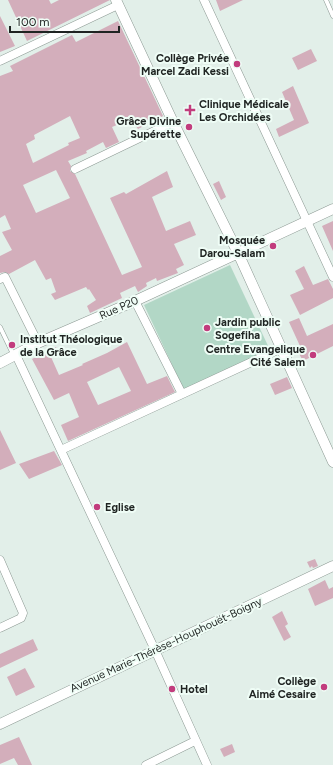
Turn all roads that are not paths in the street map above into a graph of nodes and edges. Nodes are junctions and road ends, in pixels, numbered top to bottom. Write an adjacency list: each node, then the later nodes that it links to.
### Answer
1 (204, 0): 9 (street)
2 (326, 0): 4 (lane)
3 (117, 3): 5 (street); 6 (street)
4 (333, 16)
5 (0, 62)
6 (173, 122): 7 (street); 10 (street)
7 (75, 168)
8 (333, 209): 9 (street, Rue P20)
9 (307, 221): 10 (street, Rue P20); 11 (street)
10 (238, 253): 13 (street, Rue P20); 16 (street)
11 (333, 277)
12 (0, 279): 15 (street)
13 (134, 301): 15 (street, Rue P20); 19 (street)
14 (0, 327): 17 (lane)
15 (38, 343): 17 (street, Rue P20)
16 (282, 348): 19 (street); 21 (street)
17 (15, 355): 18 (street, Rue P20); 20 (street)
18 (0, 363)
19 (182, 394): 20 (street)
20 (61, 450): 25 (street)
21 (333, 462)
22 (0, 560): 24 (street)
23 (333, 566): 25 (street, Avenue Marie-Thérèse-Houphouët-Boigny)
24 (0, 628)
25 (155, 650): 26 (street, Avenue Marie-Thérèse-Houphouët-Boigny); 27 (street)
26 (1, 722)
27 (195, 741): 28 (street); 29 (street)
28 (146, 765)
29 (206, 765)

